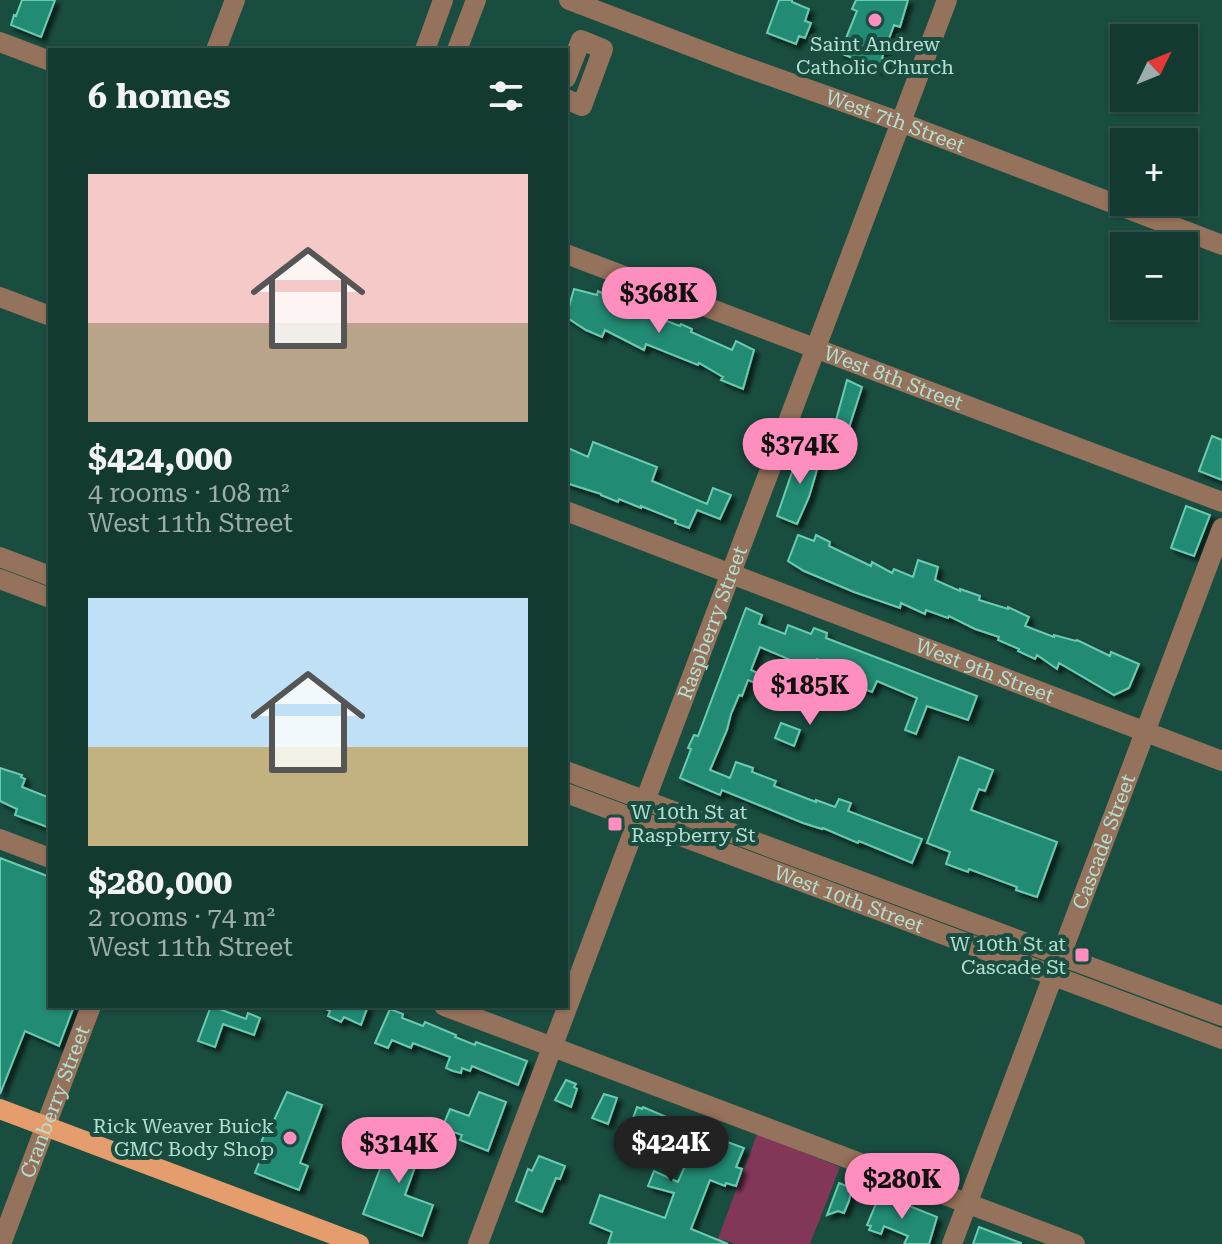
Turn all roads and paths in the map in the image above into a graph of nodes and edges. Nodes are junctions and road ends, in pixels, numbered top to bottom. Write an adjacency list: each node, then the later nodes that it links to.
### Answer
1 (235, 0): 9 (street)
2 (443, 0): 10 (street)
3 (476, 0): 11 (street)
4 (569, 0): 6 (street, West 7th Street)
5 (947, 0): 15 (street, Raspberry Street)
6 (601, 12): 8 (street); 15 (street, West 7th Street)
7 (0, 42): 12 (street)
8 (589, 44): 13 (street); 14 (street)
9 (217, 48)
10 (426, 48)
11 (458, 48)
12 (48, 60)
13 (568, 73)
14 (568, 100)
15 (900, 122): 16 (street, West 7th Street); 20 (street, Raspberry Street)
16 (1222, 245)
17 (568, 255): 20 (street, West 8th Street)
18 (0, 297): 19 (street)
19 (48, 315)
20 (815, 348): 21 (street, West 8th Street); 25 (street, Raspberry Street)
21 (1222, 502)
22 (568, 512): 25 (street, West 9th Street)
23 (1222, 528): 29 (street, Cascade Street)
24 (0, 557): 26 (street)
25 (731, 573): 29 (street, West 9th Street); 33 (street, Raspberry Street)
26 (12, 576): 27 (street); 28 (street)
27 (48, 576)
28 (48, 597)
29 (1145, 733): 30 (street, West 9th Street); 38 (street, Cascade Street)
30 (1222, 761)
31 (568, 772): 33 (street, West 10th Street)
32 (568, 793): 33 (street, West 10th Street)
33 (641, 810): 36 (street, West 10th Street); 37 (street, West 10th Street); 40 (street, Raspberry Street)
34 (0, 839): 35 (street)
35 (48, 857)
36 (914, 901): 37 (street); 38 (street, West 10th Street)
37 (906, 921): 39 (street, West 10th Street)
38 (1061, 955): 39 (street, Cascade Street); 44 (street, West 10th Street)
39 (1053, 976): 45 (street, West 10th Street); 49 (street, Cascade Street)
40 (568, 1004)
41 (90, 1008): 48 (street, Cranberry Street)
42 (449, 1008): 46 (street)
43 (566, 1008): 46 (street, Raspberry Street)
44 (1222, 1016)
45 (1222, 1039)
46 (552, 1046): 49 (street); 52 (street, Raspberry Street)
47 (0, 1109): 48 (main road)
48 (46, 1126): 50 (street, Cranberry Street); 51 (main road)
49 (967, 1204): 53 (street, Cascade Street); 54 (street)
50 (1, 1244)
51 (359, 1244)
52 (478, 1244)
53 (952, 1244)
54 (1075, 1244)

